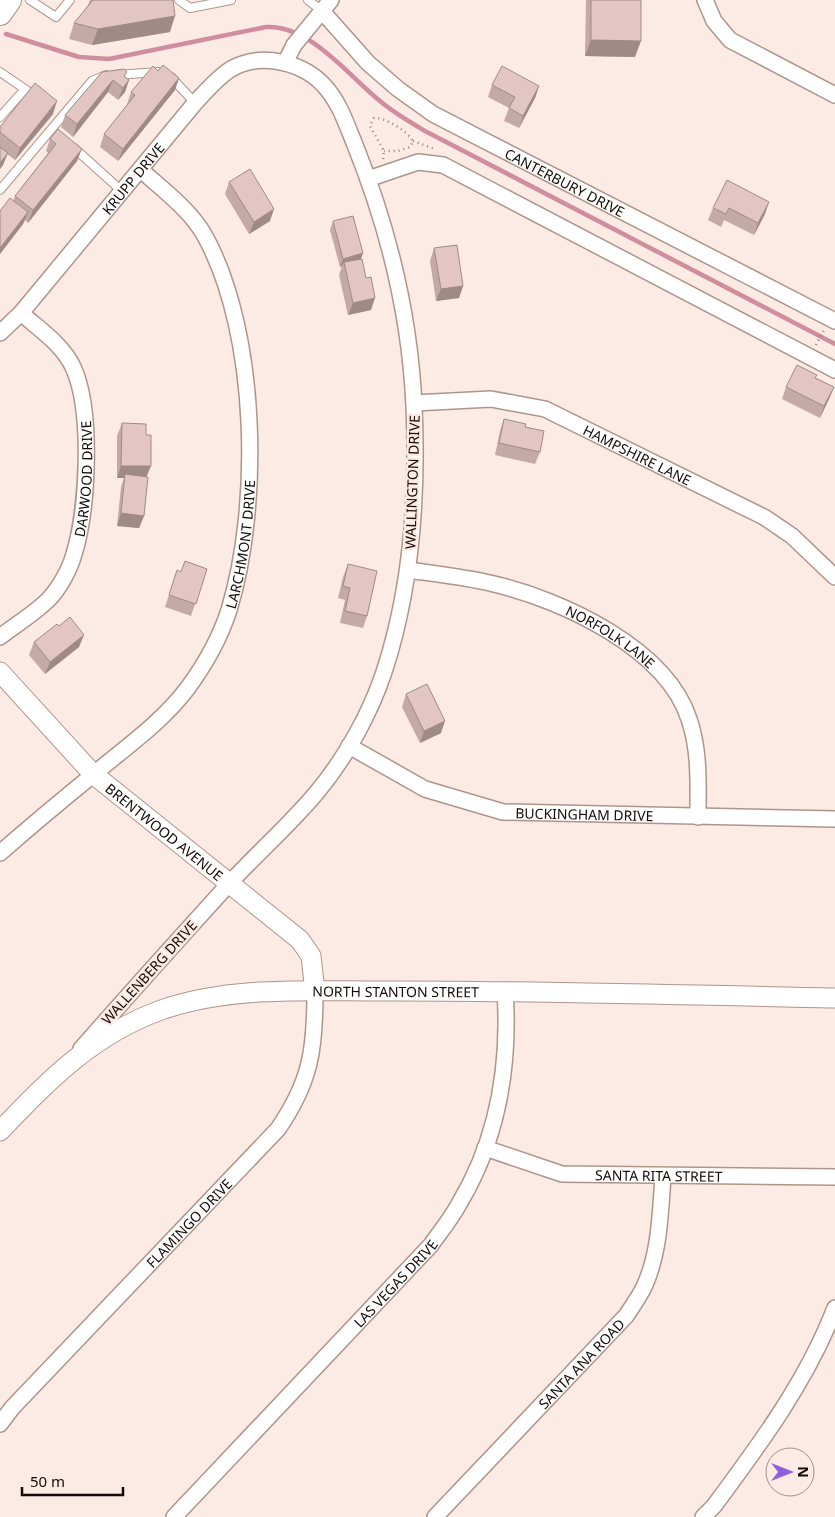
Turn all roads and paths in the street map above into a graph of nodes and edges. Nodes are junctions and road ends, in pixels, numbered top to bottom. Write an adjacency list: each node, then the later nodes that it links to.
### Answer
1 (9, 0): 9 (main road)
2 (30, 0): 3 (lane)
3 (70, 0)
4 (179, 0): 5 (lane)
5 (227, 0)
6 (308, 0): 8 (lane)
7 (705, 0): 13 (street)
8 (326, 5): 10 (street); 27 (street, CANTERBURY DRIVE)
9 (0, 12)
10 (285, 63): 15 (street, KRUPP DRIVE); 23 (street, WALLINGTON DRIVE)
11 (0, 72): 12 (lane)
12 (25, 89): 14 (lane); 16 (lane)
13 (835, 95)
14 (39, 99)
15 (195, 103): 17 (lane); 22 (street, KRUPP DRIVE)
16 (0, 118)
17 (52, 129): 18 (lane); 24 (lane)
18 (59, 135)
19 (66, 141): 25 (lane)
20 (384, 151): 20 (path); 21 (path)
21 (383, 163)
22 (141, 170): 25 (street, KRUPP DRIVE); 37 (street, LARCHMONT DRIVE)
23 (368, 179): 30 (street); 31 (street, WALLINGTON DRIVE)
24 (0, 190)
25 (123, 192): 26 (street, KRUPP DRIVE)
26 (21, 313): 28 (street, KRUPP DRIVE); 34 (street, DARWOOD DRIVE)
27 (831, 323): 29 (path)
28 (0, 333)
29 (815, 346)
30 (835, 370)
31 (414, 402): 32 (street, WALLINGTON DRIVE); 33 (street, HAMPSHIRE LANE)
32 (408, 570): 36 (street, WALLINGTON DRIVE); 38 (street, NORFOLK LANE)
33 (835, 577)
34 (0, 637)
35 (0, 672): 37 (street, BRENTWOOD AVENUE)
36 (350, 746): 38 (street, BUCKINGHAM DRIVE); 41 (street, WALLINGTON DRIVE)
37 (93, 774): 40 (street, LARCHMONT DRIVE); 41 (street, BRENTWOOD AVENUE)
38 (698, 817): 39 (street, BUCKINGHAM DRIVE)
39 (835, 818)
40 (0, 853)
41 (229, 884): 43 (street, BRENTWOOD AVENUE); 45 (street, WALLENBERG DRIVE)
42 (505, 991): 43 (street, NORTH STANTON STREET); 44 (street, NORTH STANTON STREET); 47 (street, LAS VEGAS DRIVE)
43 (315, 992): 45 (street, NORTH STANTON STREET); 51 (street, FLAMINGO DRIVE)
44 (835, 998)
45 (70, 1061): 46 (street, NORTH STANTON STREET)
46 (0, 1131)
47 (485, 1148): 48 (street, SANTA RITA STREET); 52 (street, LAS VEGAS DRIVE)
48 (662, 1177): 49 (street, SANTA RITA STREET); 53 (street, SANTA ANA ROAD)
49 (835, 1177)
50 (835, 1308): 54 (street)
51 (0, 1424)
52 (174, 1517)
53 (435, 1517)
54 (703, 1517)

